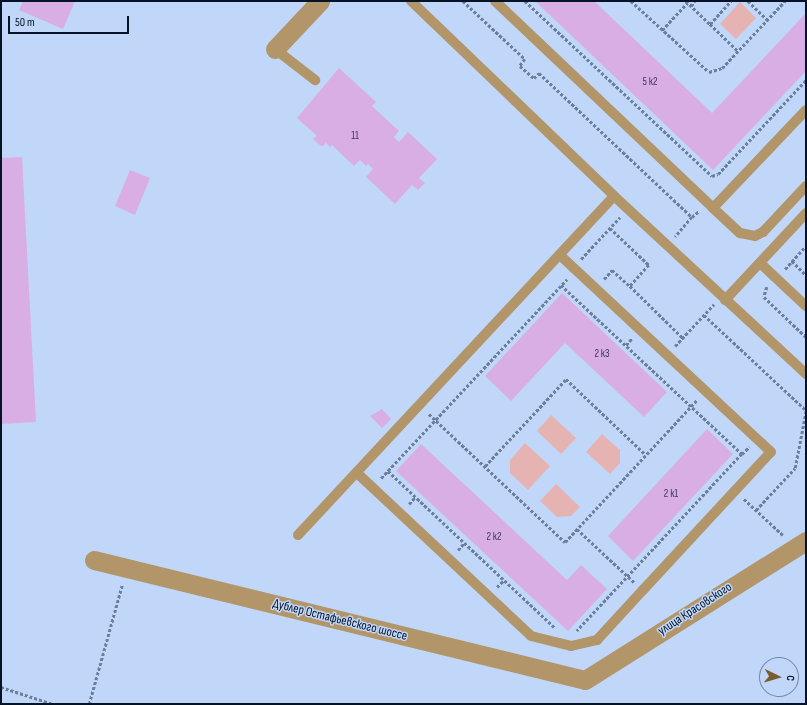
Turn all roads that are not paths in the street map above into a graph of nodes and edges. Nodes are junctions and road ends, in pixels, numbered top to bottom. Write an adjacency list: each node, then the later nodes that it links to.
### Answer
1 (320, 1): 4 (street)
2 (412, 1): 8 (lane)
3 (495, 1): 9 (lane)
4 (275, 48): 5 (lane)
5 (314, 80)
6 (806, 110): 9 (lane)
7 (806, 186): 9 (lane)
8 (614, 196): 11 (lane); 13 (lane)
9 (713, 208)
10 (806, 213): 12 (lane)
11 (560, 255): 16 (lane); 16 (lane)
12 (760, 263): 13 (lane); 14 (lane)
13 (720, 301): 15 (lane)
14 (806, 306)
15 (806, 374)
16 (357, 473): 17 (lane)
17 (298, 535)
18 (797, 540): 20 (street, улица Красовского)
19 (94, 560): 20 (street, Дублер Остафьевского шоссе)
20 (586, 680)

